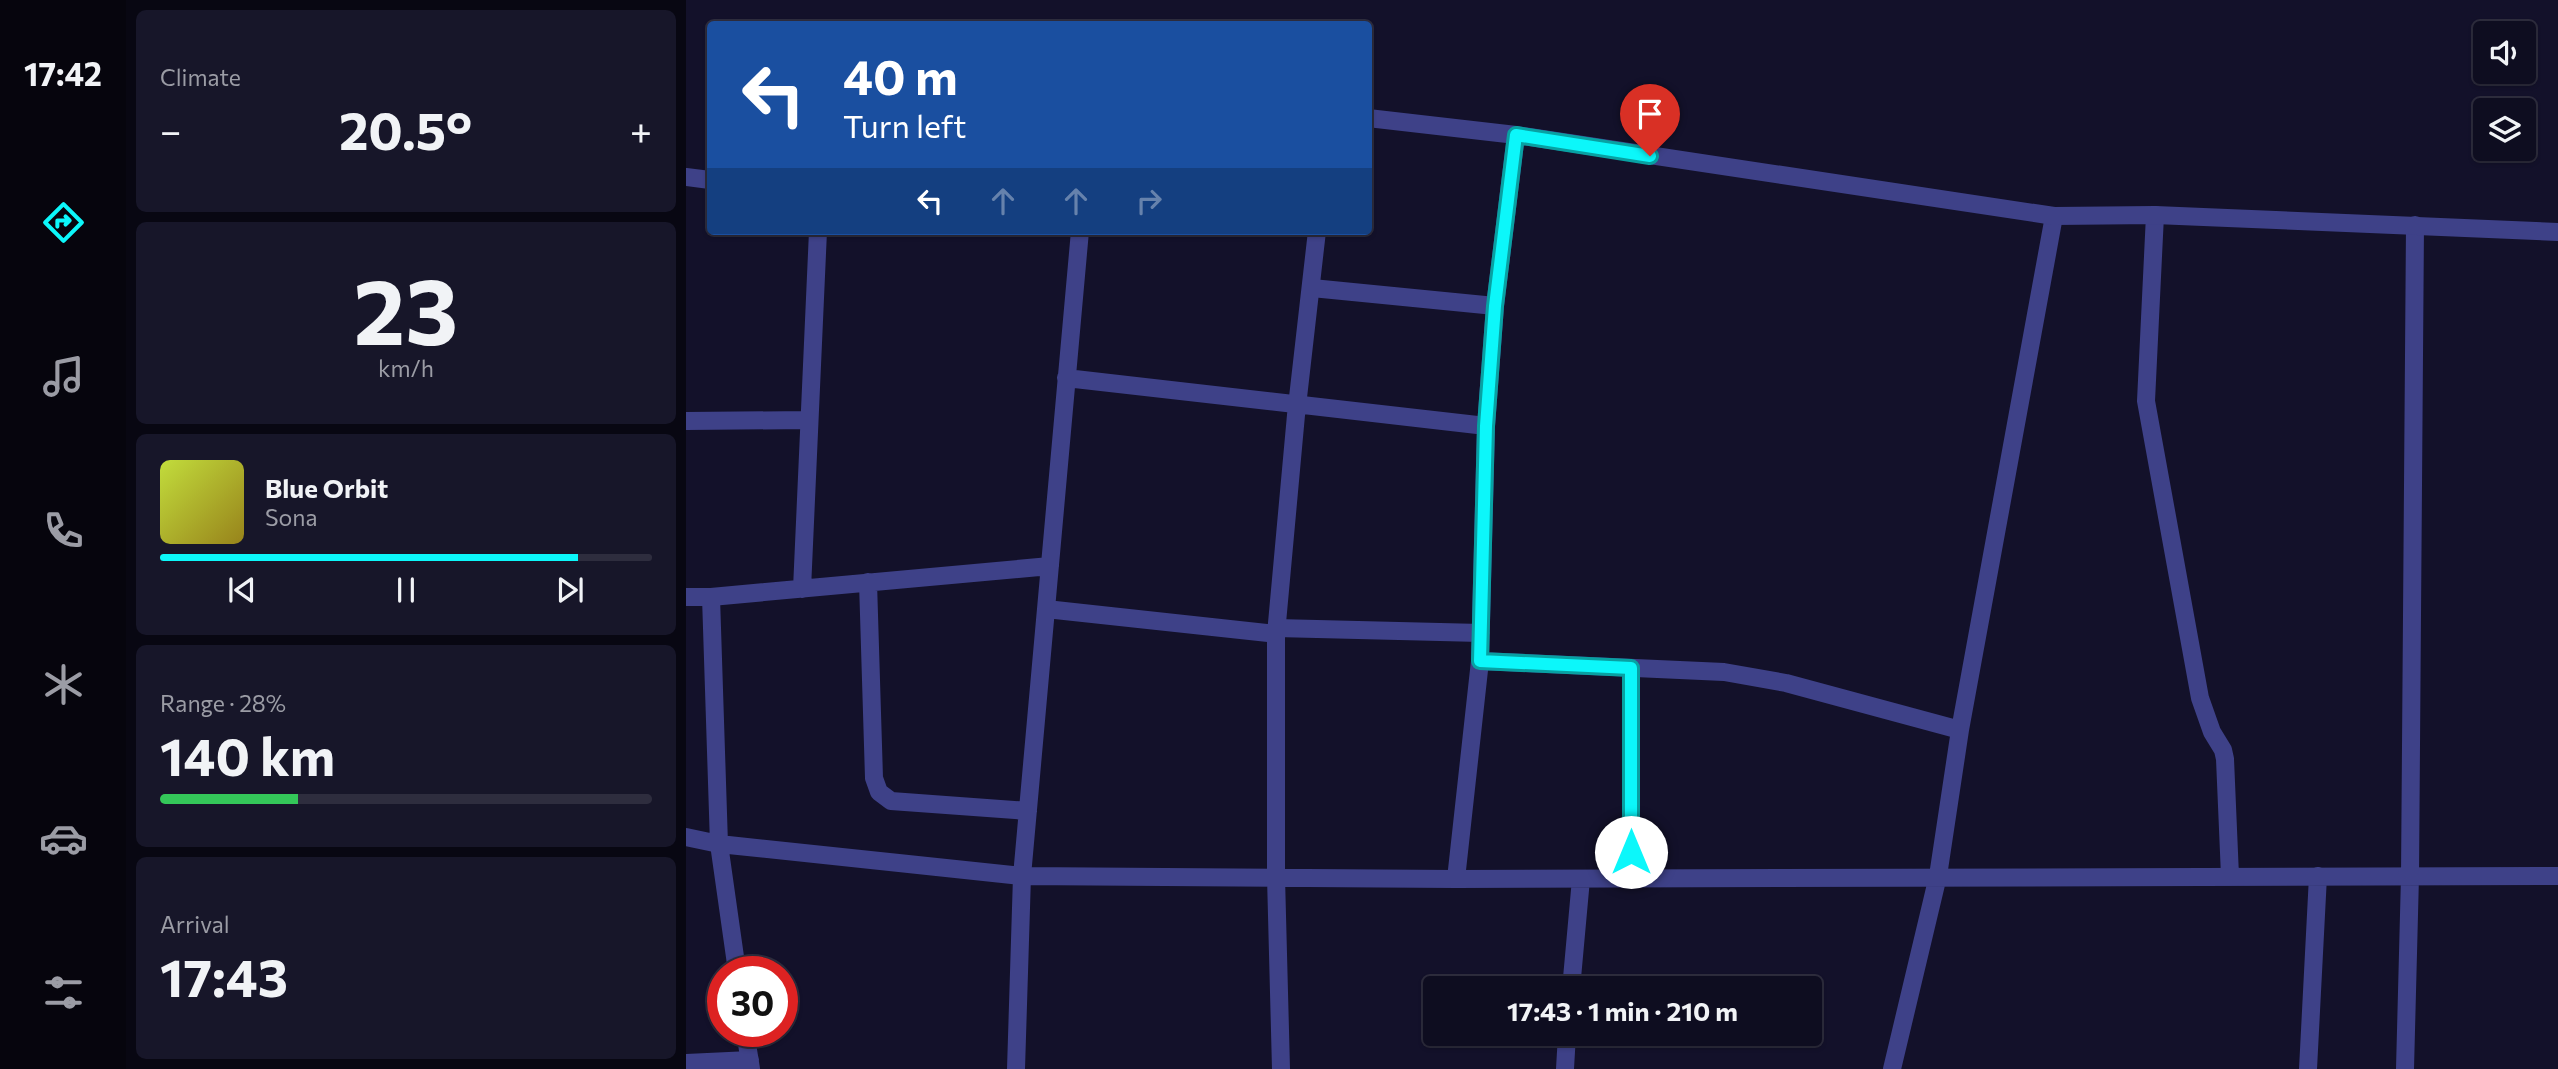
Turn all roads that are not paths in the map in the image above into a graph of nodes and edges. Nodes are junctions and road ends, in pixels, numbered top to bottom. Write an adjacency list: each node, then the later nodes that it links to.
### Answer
1 (1372, 118): 2 (street)
2 (1516, 135): 6 (street); 13 (street)
3 (686, 177): 4 (street)
4 (707, 180)
5 (2155, 215): 6 (street); 7 (street); 35 (street)
6 (2054, 216): 29 (street)
7 (2415, 225): 8 (street); 37 (street)
8 (2558, 232)
9 (818, 235): 16 (street)
10 (1080, 235): 14 (street)
11 (1317, 235): 12 (street)
12 (1312, 288): 13 (street); 15 (street)
13 (1495, 306): 18 (street)
14 (1066, 378): 15 (street); 19 (street)
15 (1297, 403): 18 (street); 25 (street)
16 (808, 420): 17 (street); 21 (street)
17 (686, 421)
18 (1486, 426): 26 (street)
19 (1050, 566): 20 (street); 24 (street)
20 (868, 582): 21 (street); 30 (street)
21 (802, 589): 23 (street)
22 (686, 597): 23 (street)
23 (711, 597): 32 (street)
24 (1046, 609): 25 (street); 30 (street)
25 (1276, 631): 26 (street); 39 (street)
26 (1481, 633): 27 (street)
27 (1480, 661): 28 (street); 42 (street)
28 (1631, 668): 29 (street); 41 (street)
29 (1960, 730): 34 (street)
30 (1028, 811): 33 (street)
31 (686, 837): 32 (street)
32 (719, 844): 33 (street); 43 (street)
33 (1022, 876): 39 (street); 49 (street)
34 (1938, 876): 35 (street); 41 (street); 52 (street)
35 (2230, 876): 36 (street)
36 (2318, 876): 37 (street); 53 (street)
37 (2410, 876): 38 (street); 54 (street)
38 (2558, 876)
39 (1276, 877): 42 (street); 50 (street)
40 (1581, 878): 41 (street); 42 (street); 44 (street)
41 (1631, 878)
42 (1456, 879)
43 (735, 956)
44 (1572, 976)
45 (1566, 1046): 51 (street)
46 (748, 1047): 48 (street)
47 (686, 1063): 48 (street)
48 (750, 1065)
49 (1016, 1069)
50 (1281, 1069)
51 (1564, 1069)
52 (1892, 1069)
53 (2308, 1069)
54 (2405, 1069)

